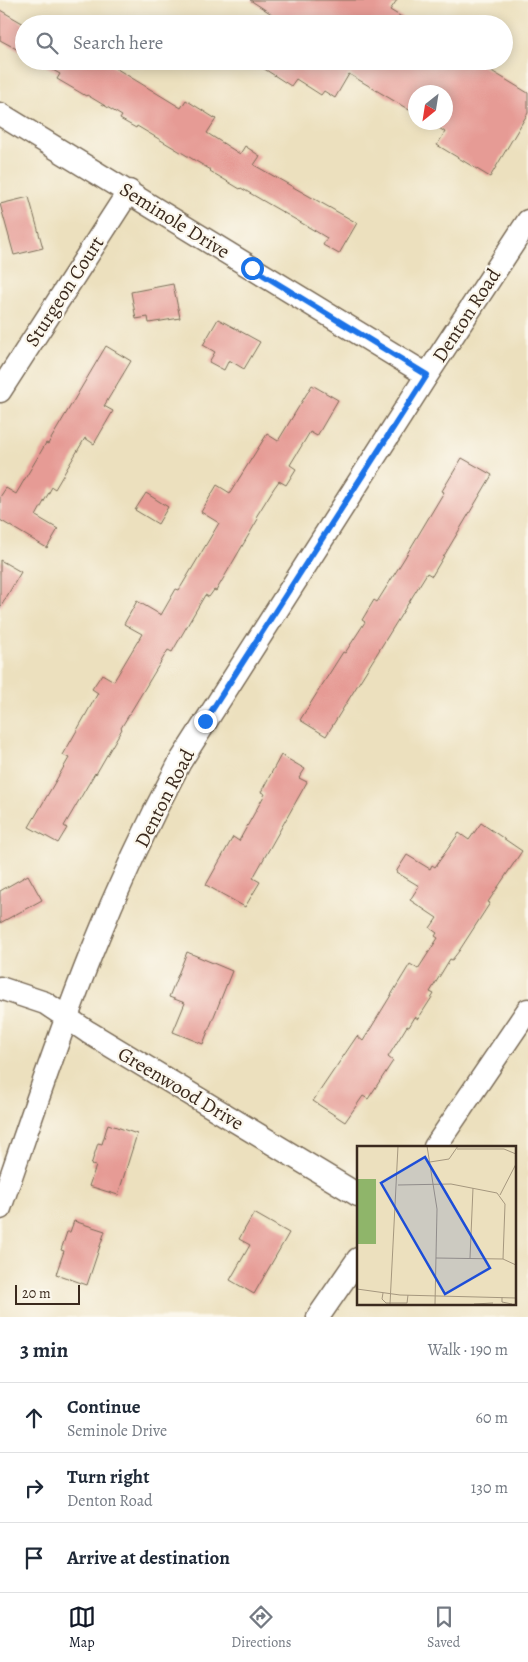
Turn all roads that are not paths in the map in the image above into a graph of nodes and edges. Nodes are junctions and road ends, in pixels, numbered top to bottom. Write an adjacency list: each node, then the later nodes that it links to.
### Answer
1 (0, 114): 2 (street, Seminole Drive)
2 (129, 192): 4 (street, Seminole Drive); 5 (street, Sturgeon Court)
3 (528, 221): 4 (street, Denton Road)
4 (427, 375): 8 (street, Denton Road)
5 (0, 391)
6 (0, 988): 8 (street, Greenwood Drive)
7 (528, 1010): 9 (street)
8 (66, 1018): 10 (street, Greenwood Drive); 11 (street, Denton Road)
9 (436, 1146)
10 (357, 1194)
11 (0, 1208)
12 (357, 1260): 13 (street)
13 (318, 1317)

